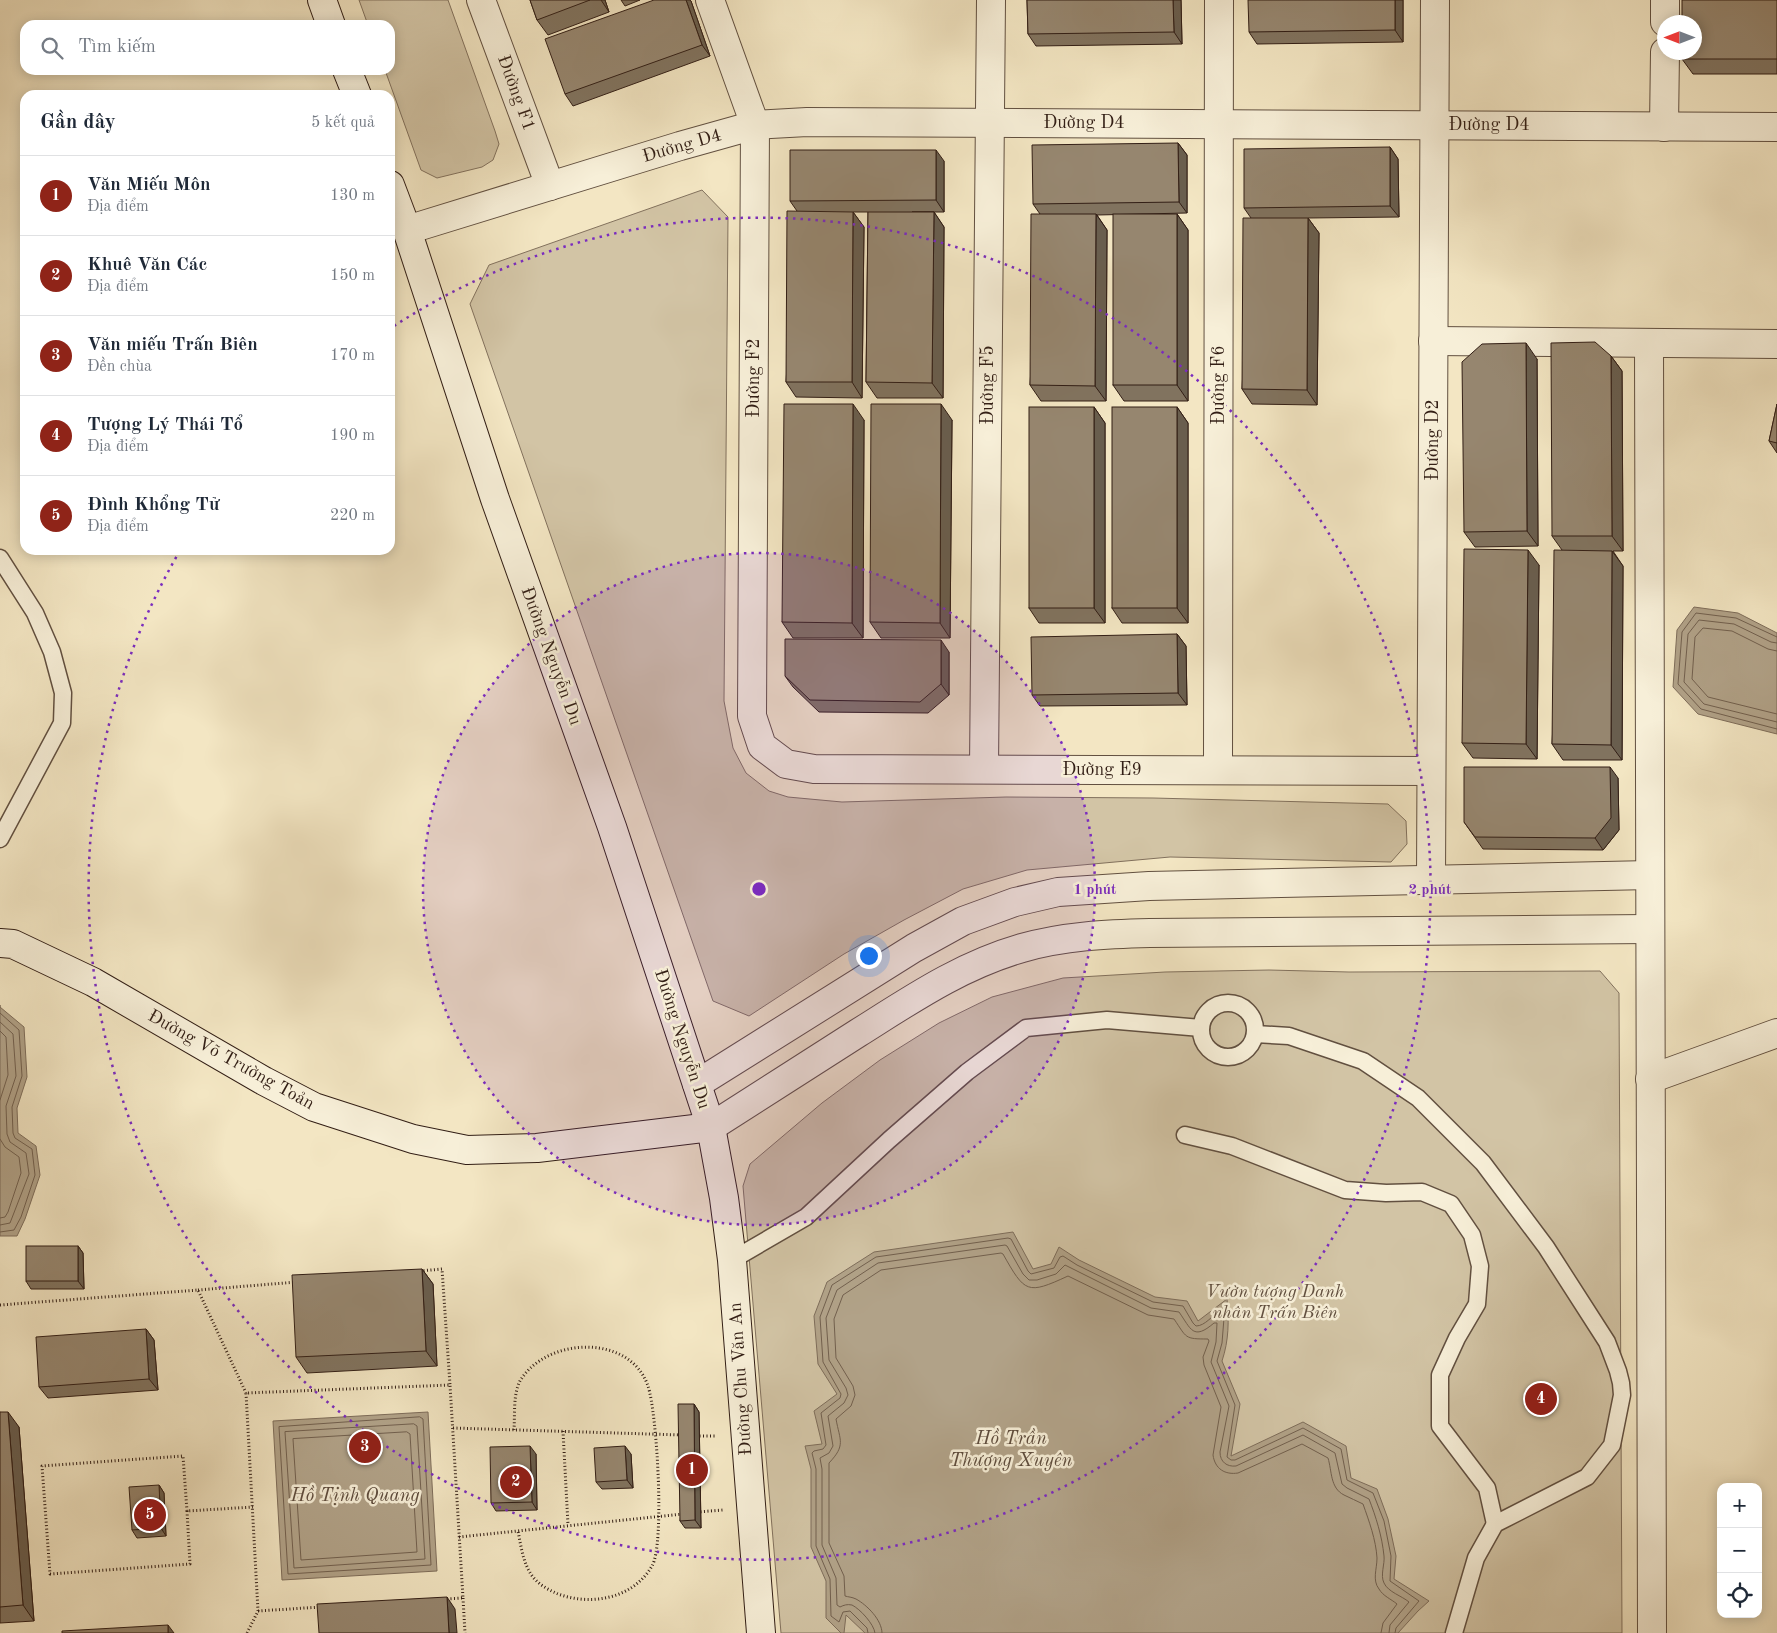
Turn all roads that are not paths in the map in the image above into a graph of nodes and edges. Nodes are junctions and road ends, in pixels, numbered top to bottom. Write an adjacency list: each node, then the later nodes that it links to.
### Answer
1 (322, 0): 9 (street)
2 (481, 0): 19 (street, Đường F1)
3 (710, 0): 15 (street, Đường F2)
4 (991, 0): 13 (street, Đường F5)
5 (1219, 0): 14 (street, Đường F6)
6 (1435, 0): 16 (street, Đường D2)
7 (1666, 0): 8 (street)
8 (1665, 15)
9 (329, 20)
10 (1665, 60): 17 (street)
11 (350, 75): 12 (street)
12 (355, 90)
13 (990, 122): 14 (street, Đường D4); 15 (street, Đường D4); 27 (street, Đường F5)
14 (1219, 124): 16 (street, Đường D4); 28 (street, Đường F6)
15 (755, 125): 19 (street, Đường D4); 26 (street, Đường F2)
16 (1434, 125): 17 (street, Đường D4); 22 (street, Đường D2)
17 (1664, 127): 18 (street, Đường D4)
18 (1777, 127)
19 (550, 186): 21 (street, Đường D4)
20 (395, 198): 21 (street, Đường Nguyễn Du)
21 (407, 230): 39 (street, Đường Nguyễn Du)
22 (1433, 341): 23 (street); 29 (street, Đường D2)
23 (1649, 343): 24 (street); 31 (street)
24 (1777, 344)
25 (0, 558): 30 (lane)
26 (776, 756): 27 (street, Đường E9)
27 (984, 769): 28 (street, Đường E9)
28 (1218, 770): 29 (street, Đường E9)
29 (1431, 771): 32 (street, Đường D2)
30 (0, 839)
31 (1650, 875): 32 (street); 33 (street)
32 (1430, 880): 39 (street)
33 (1650, 929): 38 (street); 40 (street)
34 (0, 943): 40 (street, Đường Võ Trường Toản)
35 (1201, 1028): 37 (lane); 37 (lane); 42 (lane)
36 (1777, 1033): 38 (street)
37 (1255, 1034): 43 (lane)
38 (1650, 1079): 46 (street)
39 (697, 1084): 40 (street, Đường Nguyễn Du)
40 (711, 1127): 42 (street, Đường Chu Văn An)
41 (1185, 1135): 43 (lane)
42 (732, 1260): 44 (street, Đường Chu Văn An)
43 (1495, 1524): 45 (lane)
44 (761, 1633)
45 (1454, 1633)
46 (1652, 1633)

